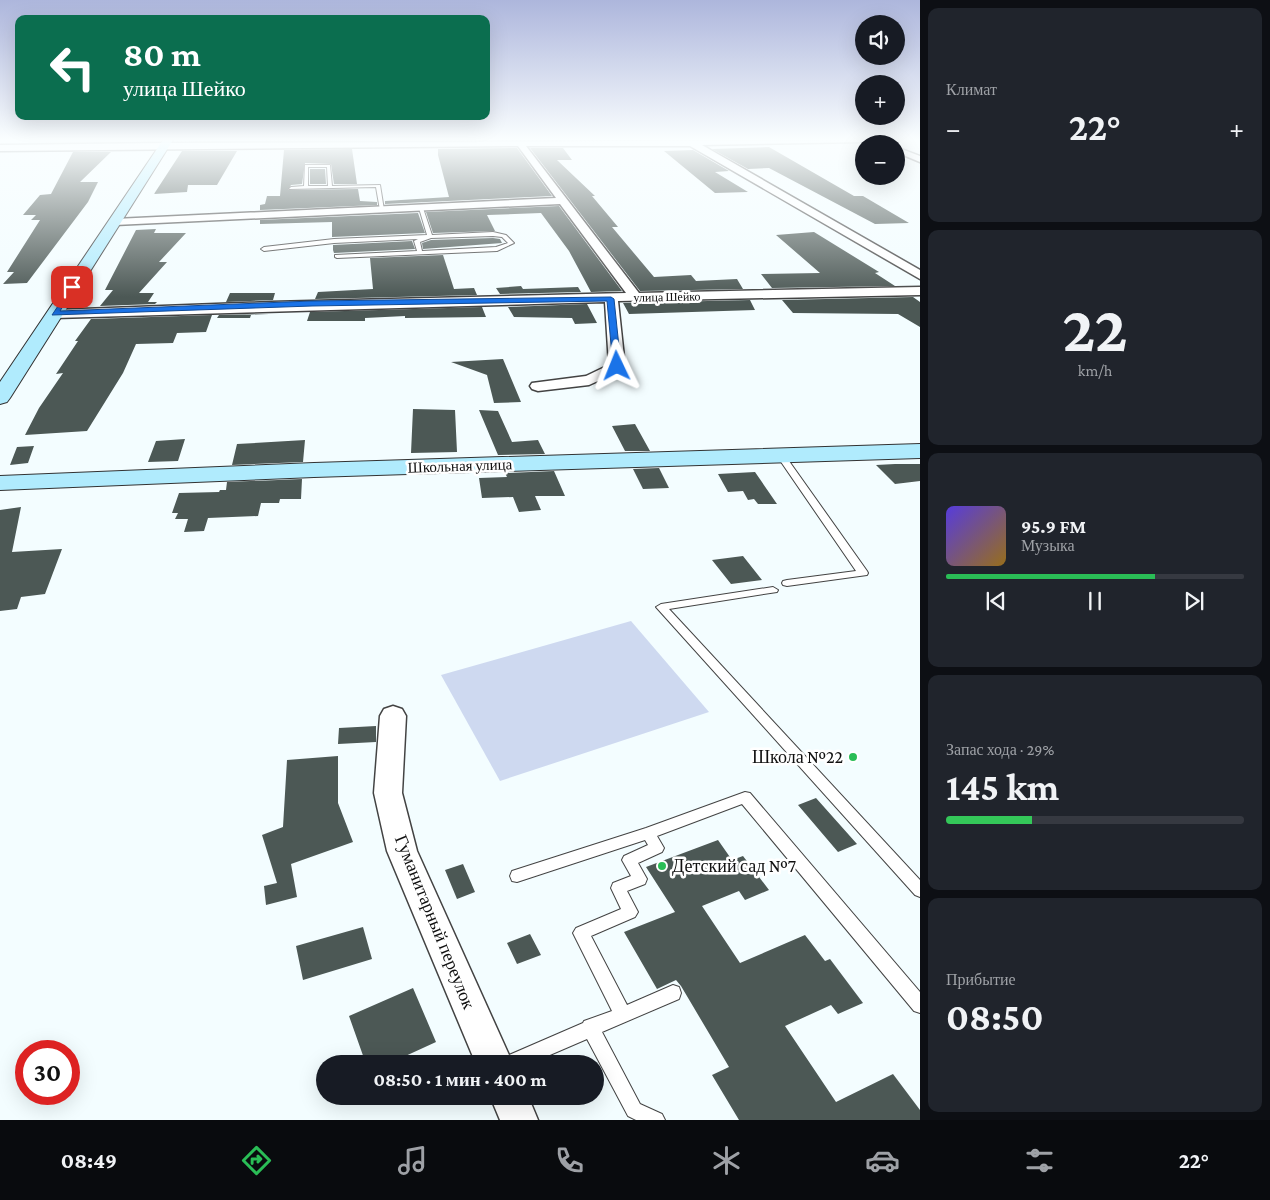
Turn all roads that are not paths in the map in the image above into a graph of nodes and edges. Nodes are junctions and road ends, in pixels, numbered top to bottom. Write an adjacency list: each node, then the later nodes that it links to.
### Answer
1 (134, 192): 8 (street)
2 (379, 192): 7 (lane)
3 (559, 192): 5 (street)
4 (776, 192): 13 (street)
5 (566, 201): 6 (street); 15 (street)
6 (420, 208): 7 (street); 9 (lane)
7 (382, 210): 8 (street)
8 (115, 222): 17 (street)
9 (430, 237): 10 (lane); 11 (lane); 11 (lane)
10 (264, 249)
11 (420, 253): 12 (lane)
12 (337, 256)
13 (920, 275)
14 (920, 291): 15 (street, улица Шейко)
15 (636, 298): 16 (street, улица Шейко)
16 (611, 299): 17 (street, улица Шейко); 18 (street)
17 (55, 314): 19 (street)
18 (538, 386)
19 (0, 398)
20 (920, 451): 21 (street, Школьная улица)
21 (781, 456): 22 (street, Школьная улица); 23 (lane)
22 (0, 483)
23 (787, 583)
24 (773, 590): 28 (lane)
25 (393, 716): 33 (street, Гуманитарный переулок)
26 (648, 833): 27 (lane); 30 (lane); 31 (lane)
27 (517, 876)
28 (920, 890)
29 (673, 993): 31 (lane)
30 (920, 1005)
31 (622, 1013): 32 (lane)
32 (590, 1027): 34 (lane); 37 (lane)
33 (490, 1055)
34 (528, 1055)
35 (513, 1105): 36 (street)
36 (519, 1120)
37 (656, 1120)

